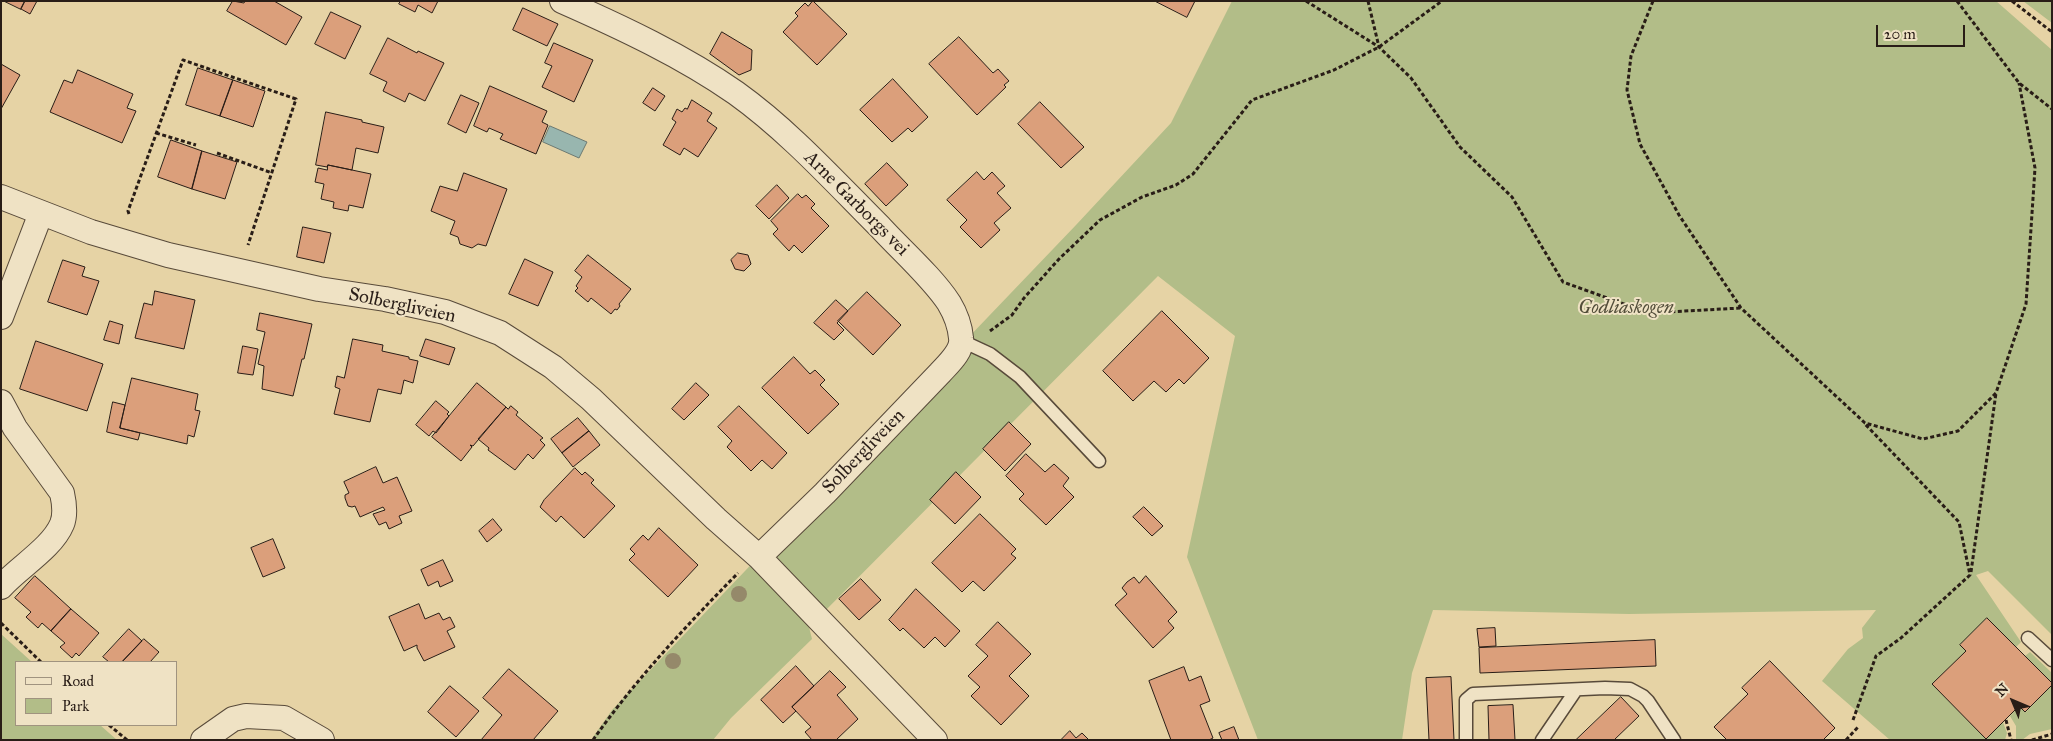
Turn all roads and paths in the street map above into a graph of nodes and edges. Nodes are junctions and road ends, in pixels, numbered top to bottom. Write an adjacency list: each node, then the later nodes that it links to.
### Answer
1 (562, 1): 22 (street, Arne Garborgs vei)
2 (1306, 1): 9 (path)
3 (1368, 1): 9 (path)
4 (1442, 1): 9 (path)
5 (1653, 1): 20 (path)
6 (1957, 1): 10 (path)
7 (2012, 1): 8 (path)
8 (2052, 32)
9 (1379, 47): 20 (path); 22 (path)
10 (2019, 83): 11 (path); 23 (path)
11 (2052, 108)
12 (156, 132): 13 (path); 15 (path); 18 (path)
13 (196, 146)
14 (216, 153): 15 (path)
15 (272, 172): 19 (path)
16 (1, 197): 17 (street, Solbergliveien)
17 (41, 213): 18 (street, Solbergliveien); 21 (street)
18 (120, 241): 19 (street, Solbergliveien)
19 (239, 270): 27 (street, Solbergliveien)
20 (1741, 308): 25 (path)
21 (1, 318)
22 (967, 343): 26 (lane); 27 (street, Solbergliveien)
23 (1996, 392): 25 (path); 28 (path)
24 (1, 402): 29 (street)
25 (1864, 423): 28 (path)
26 (1099, 461)
27 (758, 556): 43 (path); 44 (street, Solbergliveien)
28 (1970, 575): 35 (path)
29 (1, 587)
30 (1, 623): 33 (path)
31 (2028, 638): 32 (lane)
32 (2052, 660)
33 (40, 661)
34 (1576, 690): 45 (lane); 46 (lane); 47 (lane)
35 (1853, 720)
36 (2006, 720): 49 (path)
37 (110, 726): 40 (path)
38 (1859, 726): 48 (path)
39 (2052, 734): 50 (path)
40 (127, 740)
41 (203, 740): 42 (street)
42 (322, 740)
43 (593, 740)
44 (935, 740)
45 (1466, 740)
46 (1542, 740)
47 (1674, 740)
48 (1846, 740)
49 (2011, 740)
50 (2032, 740)

